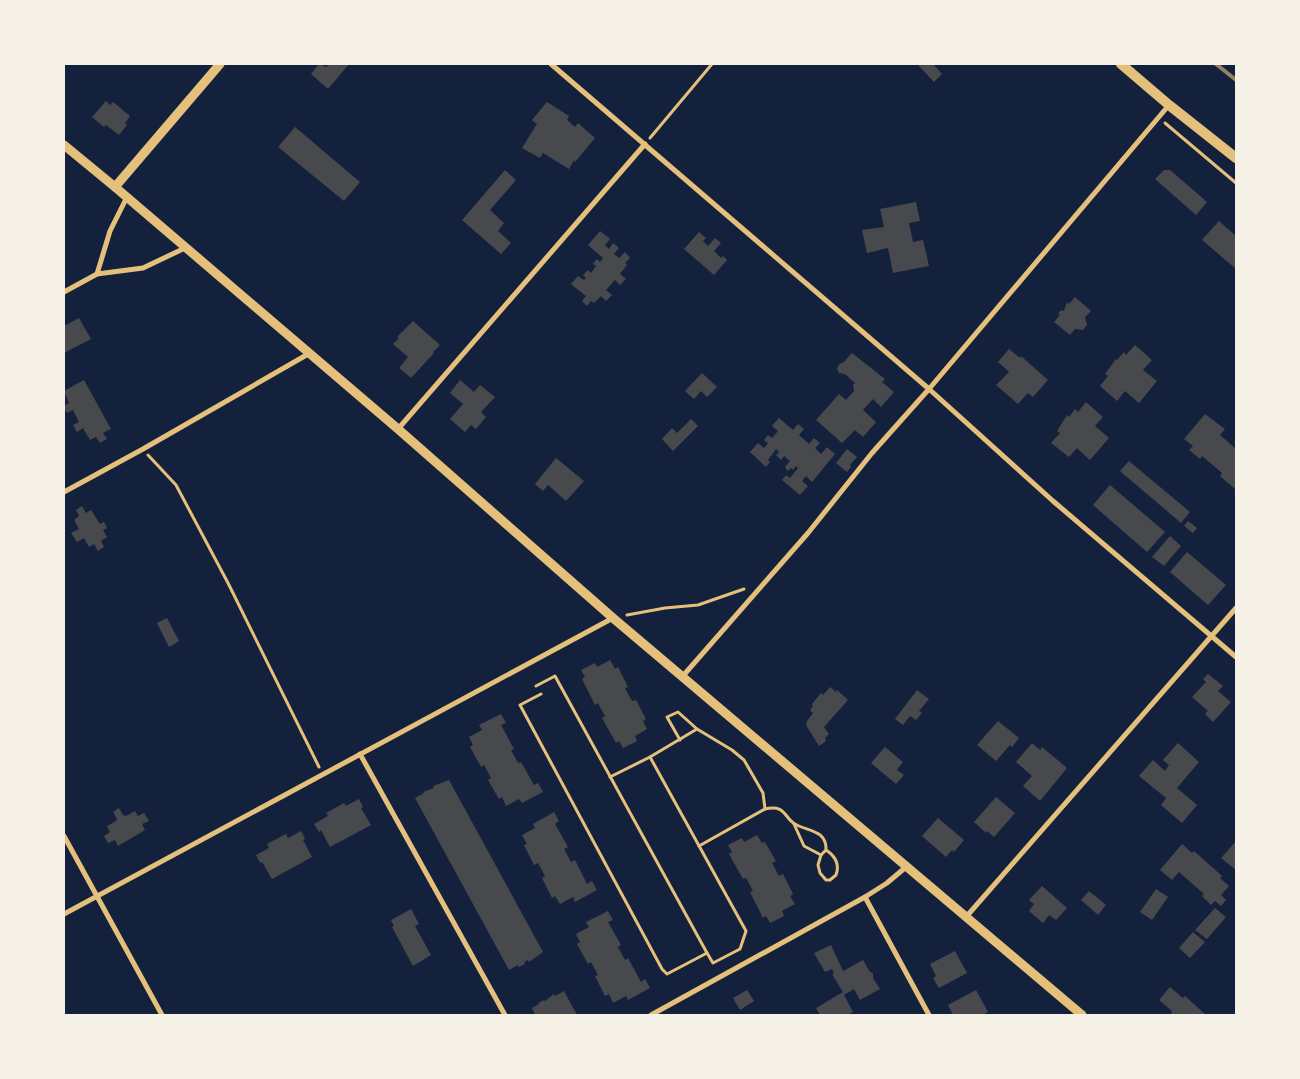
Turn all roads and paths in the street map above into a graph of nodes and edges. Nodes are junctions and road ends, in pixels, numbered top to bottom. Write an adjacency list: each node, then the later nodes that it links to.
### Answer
1 (220, 64): 11 (street)
2 (551, 64): 7 (street)
3 (712, 64): 7 (path)
4 (1121, 64): 5 (main road)
5 (1169, 105): 9 (main road); 17 (street)
6 (1164, 122): 10 (path)
7 (645, 144): 17 (street); 18 (street)
8 (64, 145): 11 (street)
9 (1236, 158)
10 (1236, 183)
11 (115, 187): 12 (street)
12 (127, 197): 13 (street); 14 (street)
13 (185, 248): 14 (street); 16 (street)
14 (97, 274): 15 (street)
15 (64, 292)
16 (310, 353): 18 (street); 19 (street)
17 (929, 390): 21 (street); 24 (street)
18 (398, 429): 23 (street)
19 (143, 449): 20 (street); 33 (path)
20 (64, 492)
21 (768, 579): 23 (path); 26 (street)
22 (1236, 608): 24 (street)
23 (612, 618): 26 (street); 31 (street)
24 (1212, 637): 25 (street); 47 (street)
25 (1236, 657)
26 (682, 678): 43 (street)
27 (536, 686): 34 (path)
28 (541, 694): 48 (path)
29 (697, 730): 30 (path); 30 (path); 35 (path)
30 (680, 740): 32 (path)
31 (360, 754): 33 (street); 50 (street)
32 (650, 757): 34 (path); 40 (path)
33 (323, 774): 44 (street)
34 (610, 777): 48 (path)
35 (765, 809): 36 (path); 40 (path)
36 (794, 824): 37 (path); 39 (path)
37 (808, 830): 39 (path); 41 (path)
38 (64, 836): 44 (street)
39 (801, 836): 42 (path)
40 (700, 846): 48 (path)
41 (826, 850): 42 (path); 42 (path)
42 (821, 855)
43 (906, 867): 45 (street); 47 (street)
44 (96, 896): 46 (street); 49 (street)
45 (865, 897): 51 (street); 52 (street)
46 (64, 914)
47 (966, 917): 53 (street)
48 (707, 953)
49 (162, 1015)
50 (505, 1015)
51 (651, 1015)
52 (930, 1015)
53 (1082, 1015)

